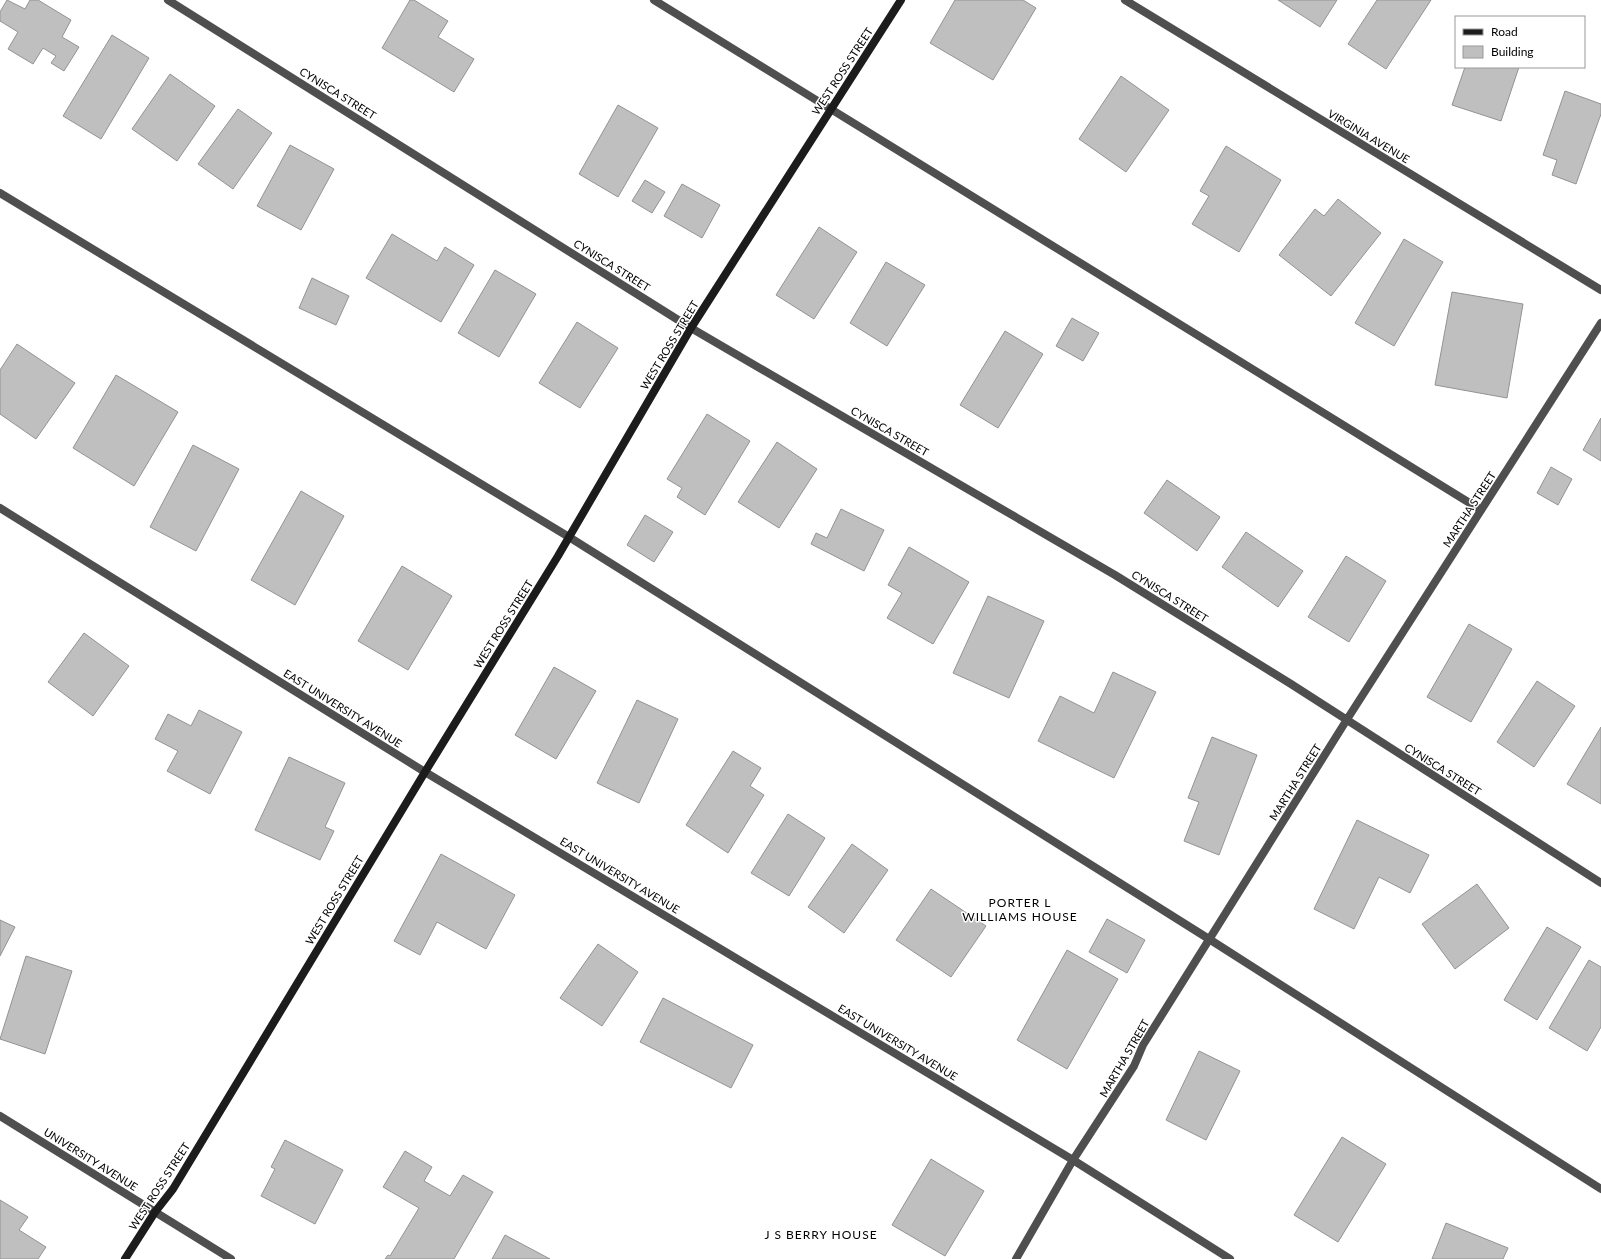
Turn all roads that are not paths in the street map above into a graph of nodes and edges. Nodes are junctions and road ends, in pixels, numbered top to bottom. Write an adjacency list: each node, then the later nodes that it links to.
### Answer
1 (168, 0): 9 (street, CYNISCA STREET)
2 (654, 0): 5 (street)
3 (901, 0): 5 (street, WEST ROSS STREET)
4 (1125, 0): 7 (street, VIRGINIA AVENUE)
5 (831, 110): 9 (street, WEST ROSS STREET); 11 (street)
6 (0, 193): 12 (street)
7 (1601, 290)
8 (1601, 323): 11 (street, MARTHA STREET)
9 (691, 328): 12 (street, WEST ROSS STREET); 13 (street, CYNISCA STREET)
10 (0, 508): 14 (street, EAST UNIVERSITY AVENUE)
11 (1481, 510): 13 (street, MARTHA STREET)
12 (569, 537): 14 (street, WEST ROSS STREET); 16 (street)
13 (1346, 721): 15 (street, CYNISCA STREET); 16 (street, MARTHA STREET)
14 (425, 772): 18 (street, EAST UNIVERSITY AVENUE); 20 (street, WEST ROSS STREET)
15 (1601, 882)
16 (1209, 939): 18 (street, MARTHA STREET); 19 (street)
17 (0, 1116): 20 (street, UNIVERSITY AVENUE)
18 (1073, 1160): 23 (street, MARTHA STREET); 24 (street, EAST UNIVERSITY AVENUE)
19 (1601, 1189)
20 (155, 1212): 21 (street, WEST ROSS STREET); 22 (street, UNIVERSITY AVENUE)
21 (125, 1259)
22 (232, 1259)
23 (1016, 1259)
24 (1230, 1259)

